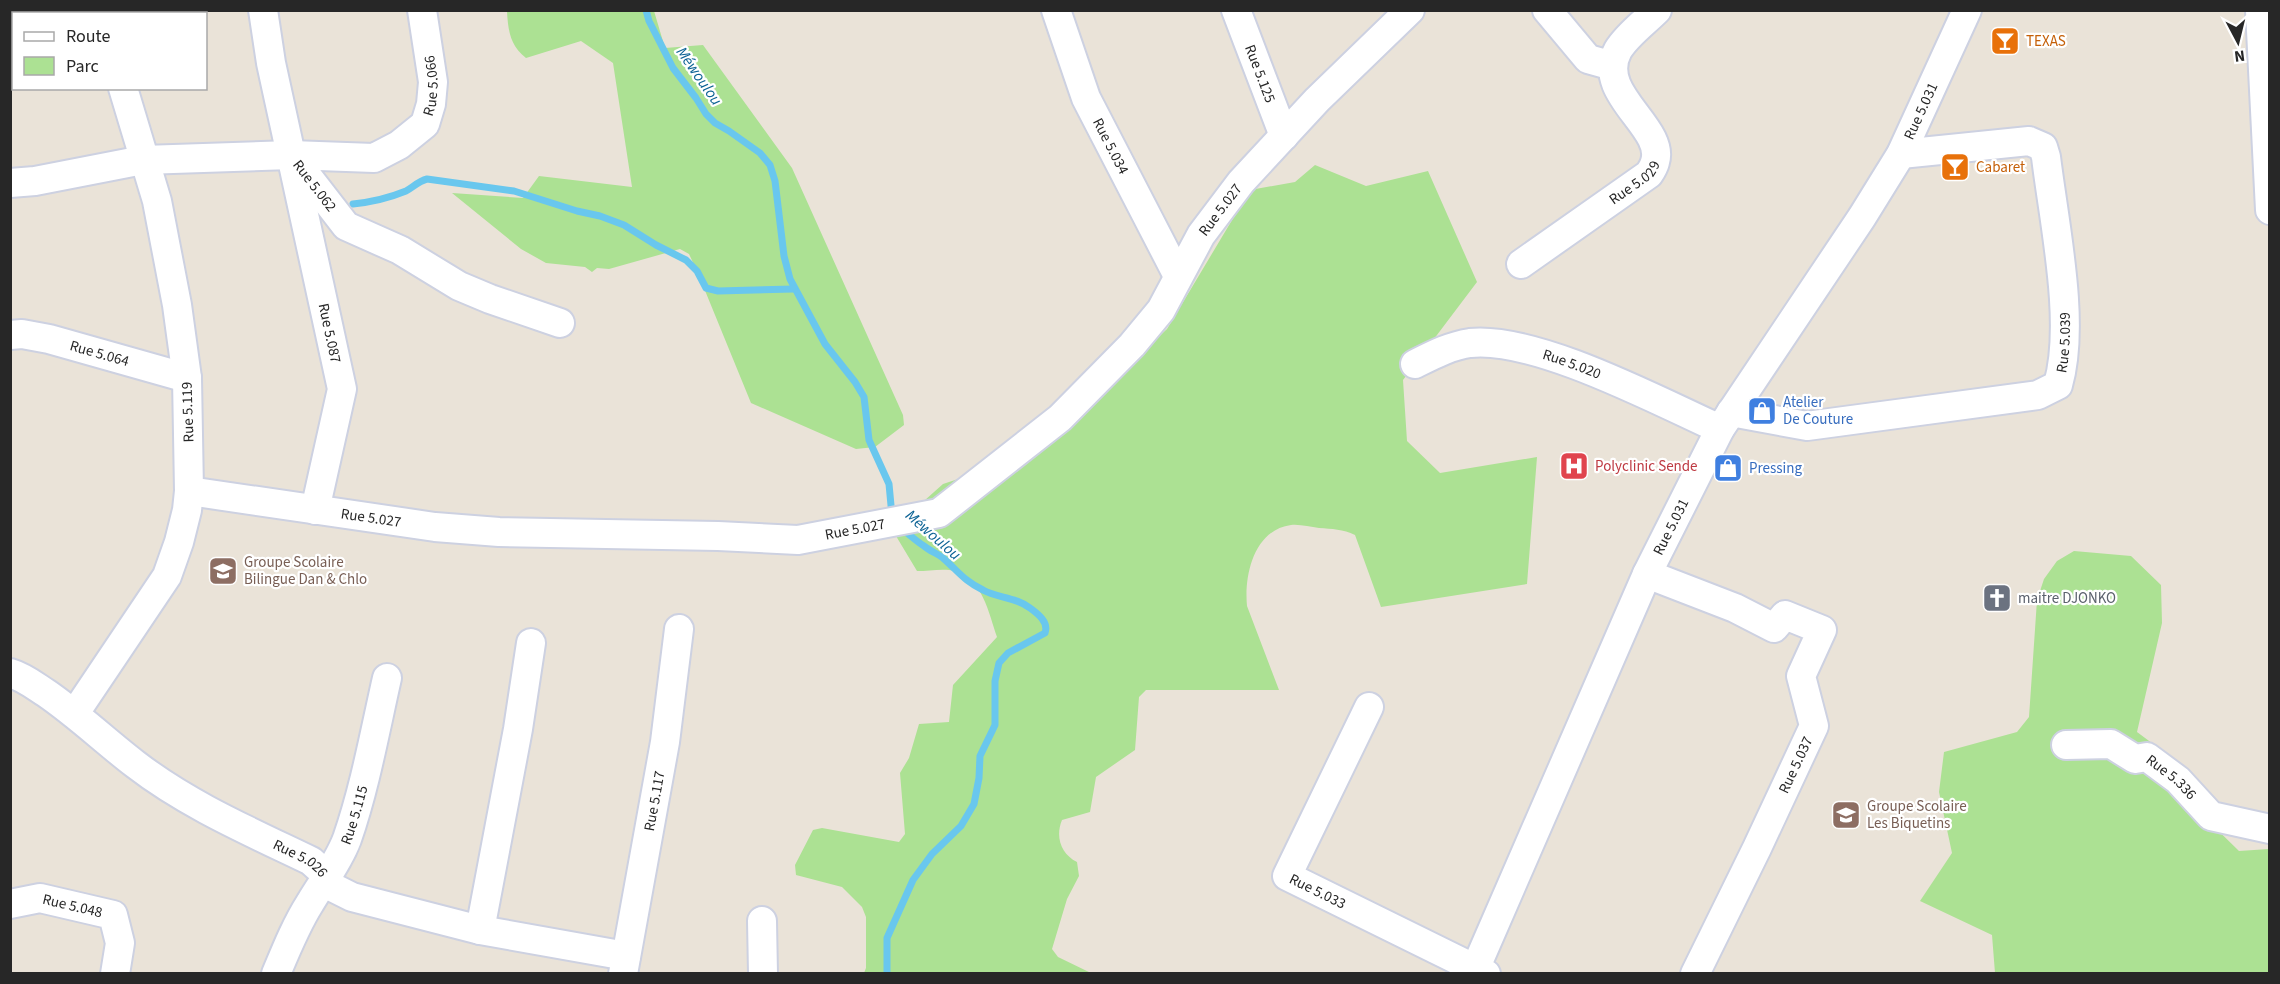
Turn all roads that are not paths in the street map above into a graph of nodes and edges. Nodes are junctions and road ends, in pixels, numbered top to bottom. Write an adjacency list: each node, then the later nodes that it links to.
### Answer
1 (262, 10): 14 (street, Rue 5.087)
2 (422, 10): 14 (street, Rue 5.066)
3 (1056, 10): 19 (street, Rue 5.034)
4 (1236, 10): 12 (street, Rue 5.125)
5 (1410, 10): 12 (street, Rue 5.027)
6 (1547, 10): 10 (street)
7 (1657, 10): 10 (street)
8 (1967, 10): 13 (street, Rue 5.031)
9 (2260, 10): 17 (street)
10 (1613, 66): 18 (street, Rue 5.029)
11 (124, 90): 15 (street, Rue 5.119)
12 (1284, 136): 19 (street, Rue 5.027)
13 (1901, 154): 24 (street, Rue 5.031); 24 (street, Rue 5.039)
14 (291, 155): 15 (street, Rue 5.062); 20 (street, Rue 5.062); 26 (street, Rue 5.087)
15 (143, 160): 16 (street, Rue 5.062); 23 (street, Rue 5.119)
16 (10, 183)
17 (2270, 210)
18 (1521, 264)
19 (1178, 276): 26 (street, Rue 5.027)
20 (560, 323)
21 (10, 335): 23 (street, Rue 5.064)
22 (1415, 364): 24 (street, Rue 5.020)
23 (187, 378): 25 (street, Rue 5.119)
24 (1725, 420): 27 (street, Rue 5.031)
25 (189, 491): 26 (street, Rue 5.027); 33 (street, Rue 5.119)
26 (315, 510)
27 (1647, 574): 41 (street, Rue 5.031); 45 (street, Rue 5.037)
28 (679, 629): 40 (street, Rue 5.117)
29 (531, 643): 39 (street)
30 (10, 673): 33 (street, Rue 5.026)
31 (387, 678): 36 (street, Rue 5.115)
32 (1369, 707): 41 (street, Rue 5.033)
33 (75, 713): 36 (street, Rue 5.026)
34 (2066, 745): 35 (street, Rue 5.336)
35 (2266, 824)
36 (328, 878): 39 (street, Rue 5.026); 43 (street, Rue 5.115)
37 (10, 903): 42 (street, Rue 5.048)
38 (762, 921): 44 (street)
39 (480, 930): 40 (street, Rue 5.026)
40 (625, 965)
41 (1478, 972)
42 (115, 974)
43 (276, 974)
44 (763, 974)
45 (1695, 974)

